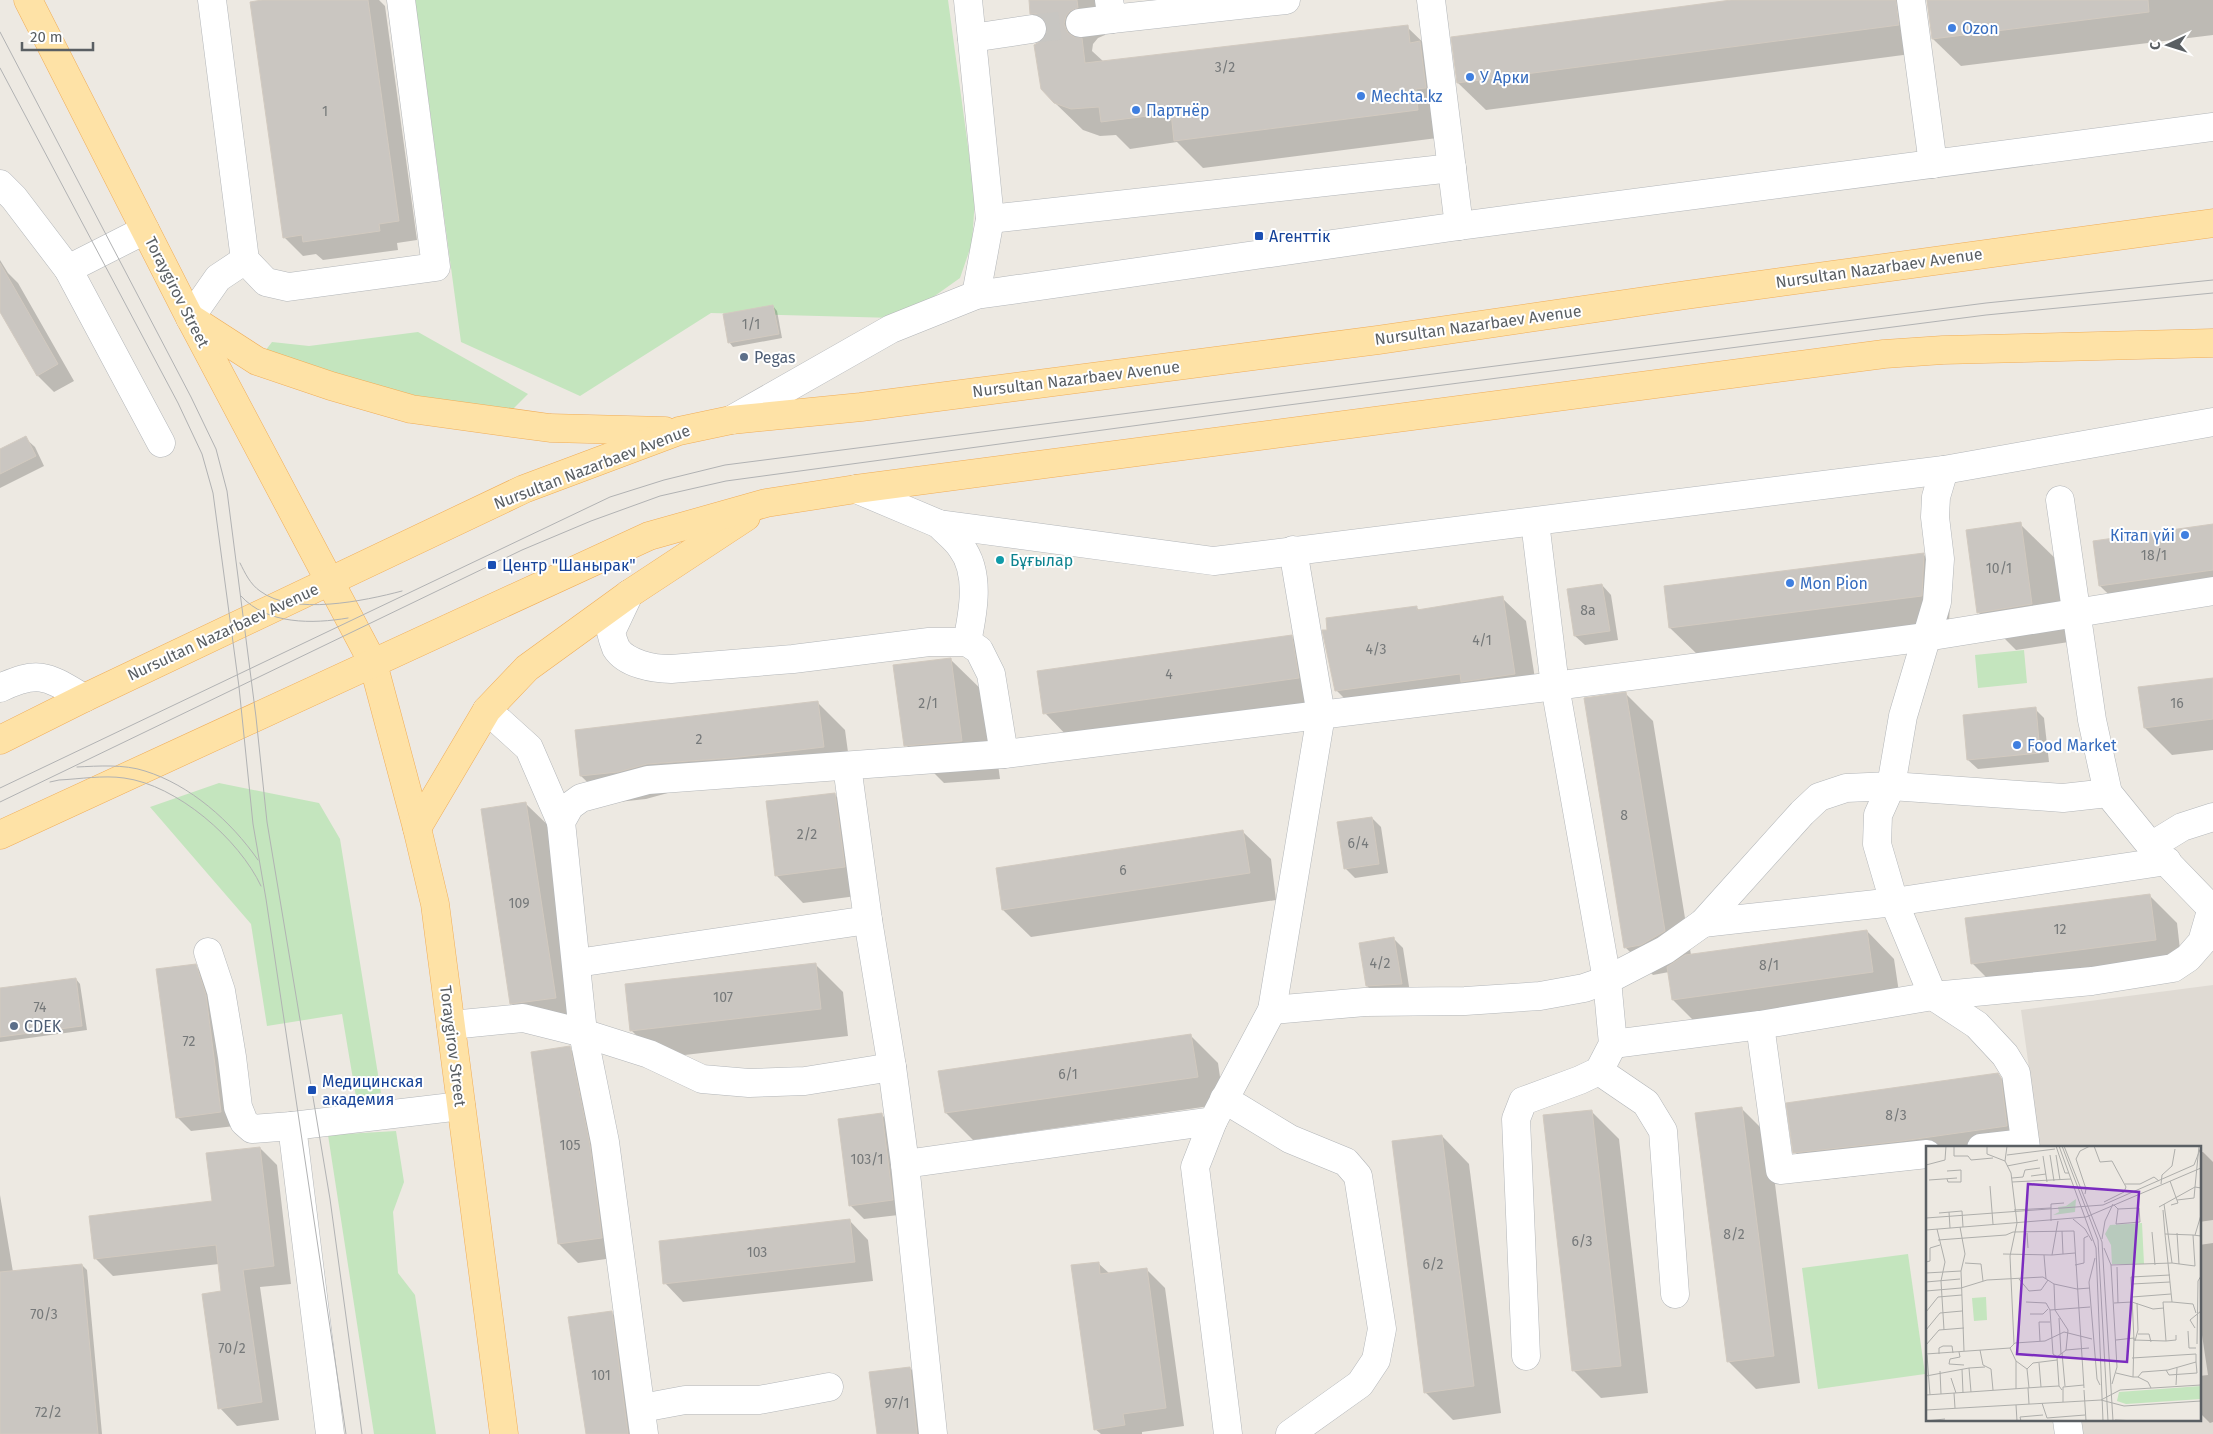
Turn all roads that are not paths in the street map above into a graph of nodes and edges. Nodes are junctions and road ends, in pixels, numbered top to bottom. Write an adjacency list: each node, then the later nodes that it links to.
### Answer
1 (28, 0): 20 (main road, Toraygirov Street)
2 (212, 0): 21 (lane)
3 (401, 0): 21 (lane)
4 (968, 0): 12 (lane)
5 (1286, 0): 8 (lane)
6 (1431, 0): 15 (lane)
7 (1911, 0): 14 (lane)
8 (1201, 5): 9 (lane)
9 (1111, 10): 10 (lane)
10 (1080, 23)
11 (1032, 29): 12 (lane)
12 (972, 38): 17 (lane)
13 (2213, 127): 14 (lane)
14 (1932, 164): 19 (lane)
15 (1452, 168): 17 (lane); 19 (lane)
16 (0, 184): 22 (lane)
17 (990, 218): 23 (lane)
18 (2213, 223): 26 (main road, Nursultan Nazarbaev Avenue)
19 (1459, 226): 23 (lane)
20 (145, 230): 22 (lane); 24 (main road, Toraygirov Street)
21 (245, 260): 24 (lane)
22 (68, 269): 29 (lane)
23 (976, 295): 26 (lane)
24 (190, 318): 28 (main road); 37 (main road, Toraygirov Street)
25 (2213, 343): 31 (main road)
26 (731, 420): 28 (main road, Nursultan Nazarbaev Avenue)
27 (2213, 422): 30 (lane)
28 (679, 432): 37 (main road, Nursultan Nazarbaev Avenue)
29 (161, 443)
30 (1944, 470): 34 (lane); 41 (lane)
31 (856, 489): 33 (main road); 35 (lane)
32 (2060, 500): 40 (lane)
33 (766, 503): 39 (main road); 43 (main road)
34 (1535, 522): 36 (lane); 44 (lane)
35 (939, 524): 36 (lane); 42 (lane)
36 (1293, 550): 48 (lane)
37 (330, 581): 43 (main road, Toraygirov Street); 46 (main road, Nursultan Nazarbaev Avenue)
38 (2213, 592): 40 (lane)
39 (629, 594): 42 (lane); 47 (main road)
40 (2076, 614): 41 (lane); 53 (lane)
41 (1926, 637): 44 (lane); 52 (lane)
42 (967, 642): 50 (lane)
43 (372, 663): 56 (main road, Toraygirov Street); 57 (main road)
44 (1556, 686): 48 (lane); 65 (lane)
45 (0, 688): 46 (lane)
46 (84, 698): 49 (main road, Nursultan Nazarbaev Avenue)
47 (487, 710): 55 (lane); 56 (main road)
48 (1321, 715): 50 (lane); 67 (lane)
49 (0, 740)
50 (1004, 754): 51 (lane)
51 (847, 766): 55 (lane); 61 (lane)
52 (1891, 786): 53 (lane); 59 (lane); 62 (lane)
53 (2108, 793): 58 (lane)
54 (2213, 817): 58 (lane)
55 (561, 822): 64 (lane)
56 (417, 828): 68 (main road, Toraygirov Street)
57 (0, 835)
58 (2159, 854): 59 (lane); 60 (lane)
59 (1894, 902): 62 (lane); 66 (lane)
60 (2212, 910): 66 (lane)
61 (868, 920): 64 (lane); 72 (lane)
62 (1703, 923): 65 (lane)
63 (208, 952): 76 (lane)
64 (577, 963): 70 (lane)
65 (1607, 980): 67 (lane); 71 (lane)
66 (1933, 996): 69 (lane); 77 (lane)
67 (1272, 1010): 75 (lane)
68 (451, 1025): 70 (lane); 74 (main road, Toraygirov Street)
69 (1760, 1025): 71 (lane); 79 (lane)
70 (583, 1033): 72 (lane); 84 (lane)
71 (1613, 1044): 73 (lane)
72 (892, 1067): 80 (lane)
73 (1600, 1071): 81 (lane); 82 (lane)
74 (461, 1106): 76 (lane); 86 (main road, Toraygirov Street)
75 (1219, 1110): 80 (lane); 88 (lane); 89 (lane)
76 (292, 1126): 85 (lane)
77 (2025, 1145): 78 (lane)
78 (2011, 1146)
79 (1926, 1154)
80 (905, 1164): 87 (lane)
81 (1676, 1294)
82 (1526, 1356)
83 (830, 1387): 84 (lane)
84 (643, 1421)
85 (330, 1434)
86 (504, 1434)
87 (933, 1434)
88 (1228, 1434)
89 (1290, 1434)

